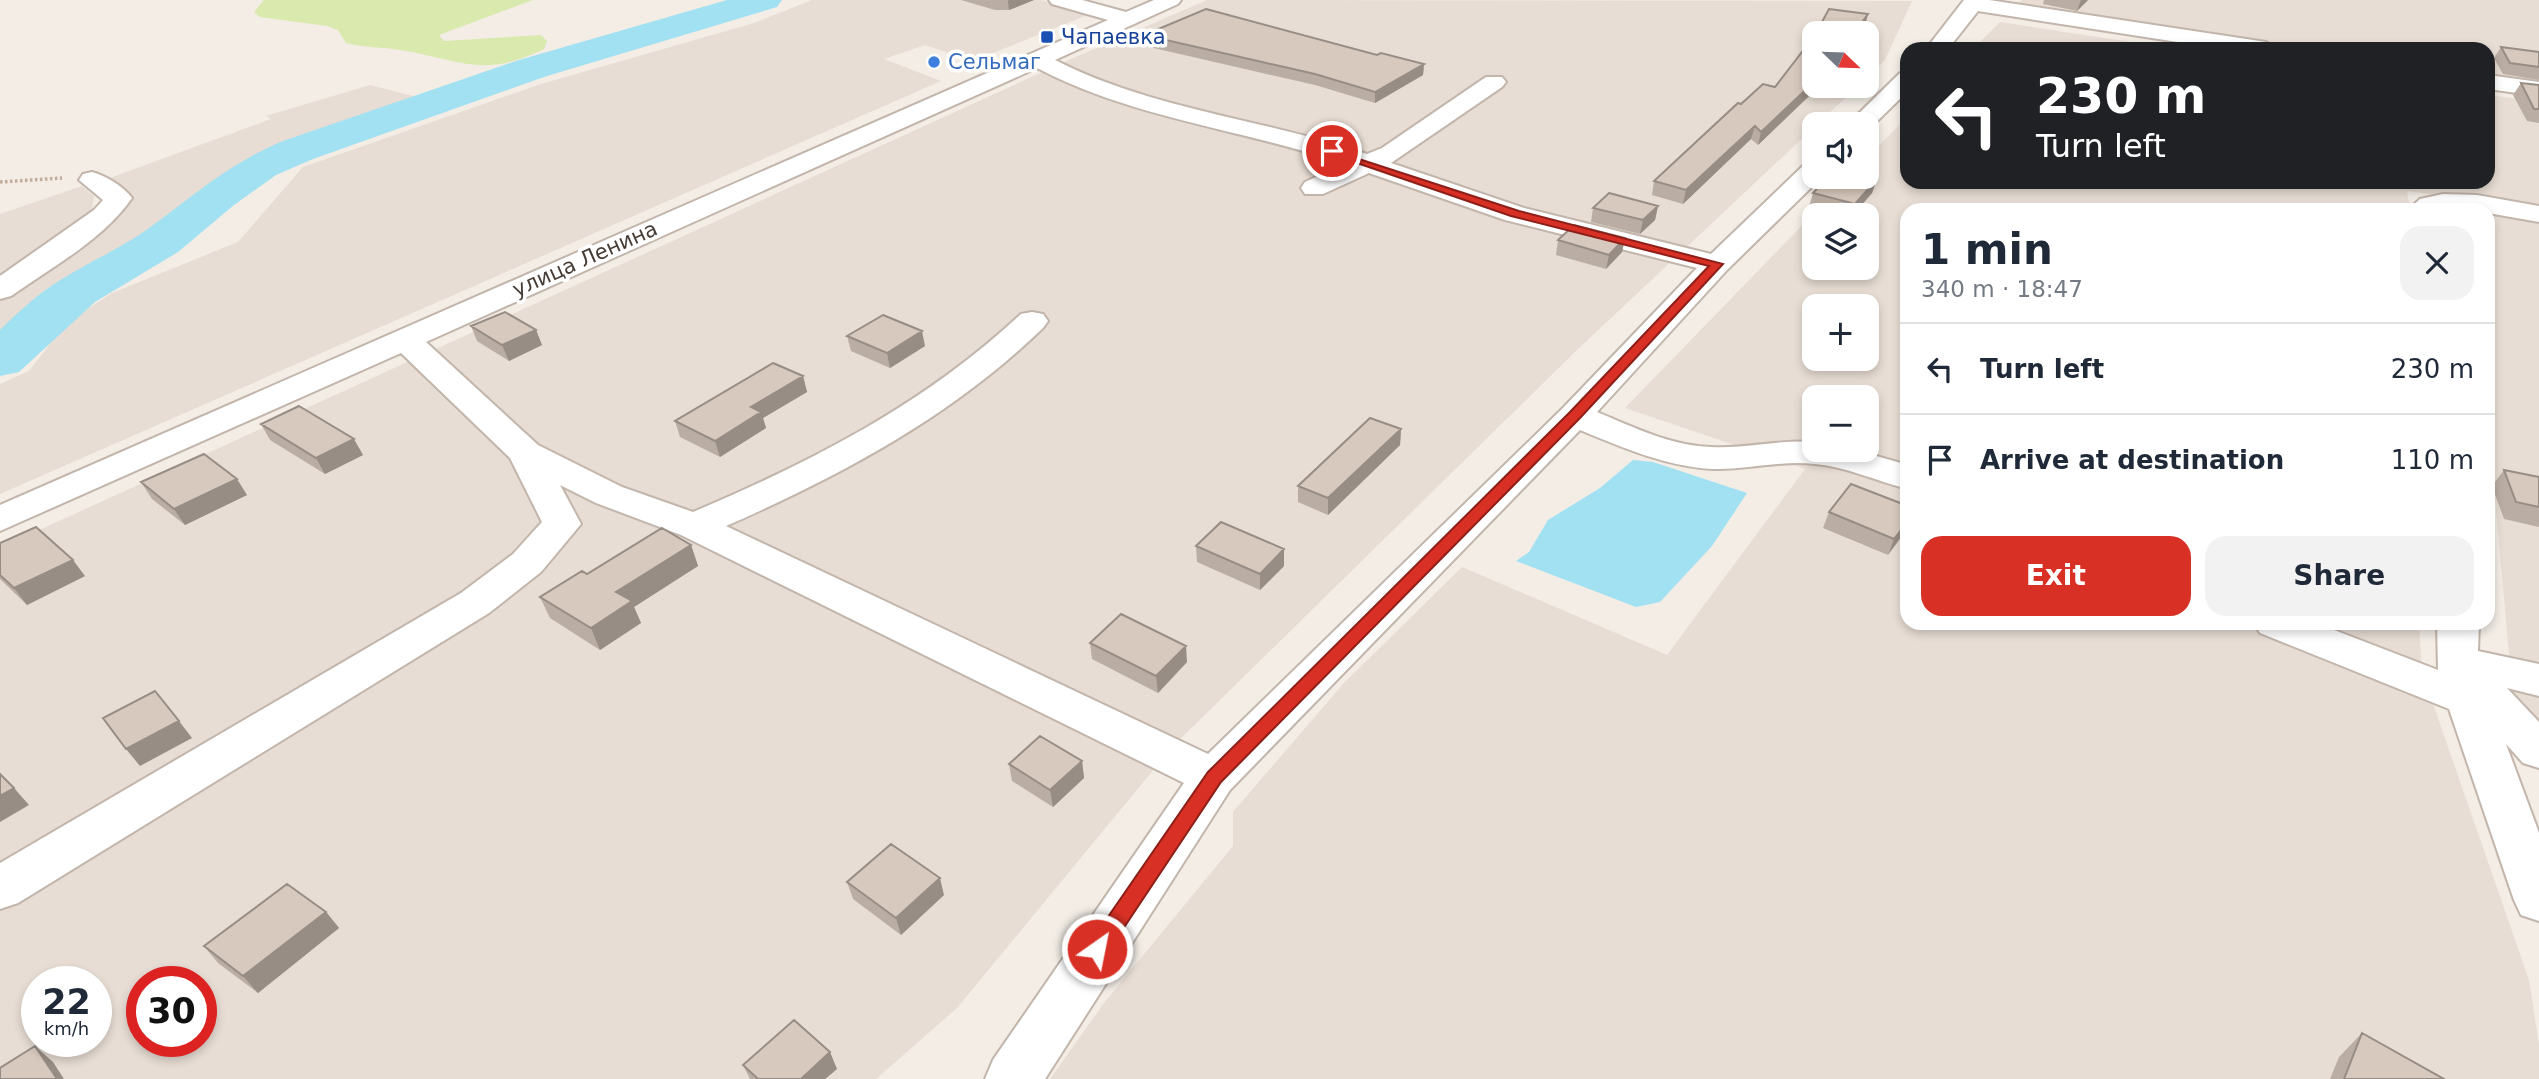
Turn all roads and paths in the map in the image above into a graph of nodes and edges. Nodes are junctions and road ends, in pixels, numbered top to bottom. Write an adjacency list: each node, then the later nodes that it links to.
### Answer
1 (1059, 0): 4 (street)
2 (1171, 0): 4 (street, улица Ленина)
3 (1975, 2): 5 (street); 6 (street)
4 (1128, 19): 7 (street, улица Ленина)
5 (1943, 42)
6 (2223, 42)
7 (1037, 59): 13 (street); 25 (street, улица Ленина)
8 (1494, 82): 13 (street)
9 (2495, 83): 11 (street)
10 (1900, 86): 12 (street)
11 (2539, 89)
12 (1873, 112)
13 (1369, 163): 17 (street); 22 (street)
14 (92, 180): 16 (path); 23 (street)
15 (1802, 182): 22 (street)
16 (0, 183)
17 (1314, 188)
18 (2432, 203): 19 (street)
19 (2473, 203)
20 (2495, 207): 21 (street)
21 (2539, 214)
22 (1717, 264): 26 (street)
23 (0, 290)
24 (1032, 321): 30 (street)
25 (404, 339): 27 (street); 29 (street, улица Ленина)
26 (1575, 415): 28 (street); 35 (street)
27 (525, 453): 30 (street); 36 (street)
28 (1900, 475)
29 (0, 519)
30 (694, 526): 35 (street)
31 (2309, 630): 32 (street)
32 (2461, 661): 33 (street); 34 (street); 37 (street)
33 (2539, 680)
34 (2539, 751)
35 (1214, 777): 38 (street)
36 (0, 888)
37 (2539, 900)
38 (1013, 1079)

